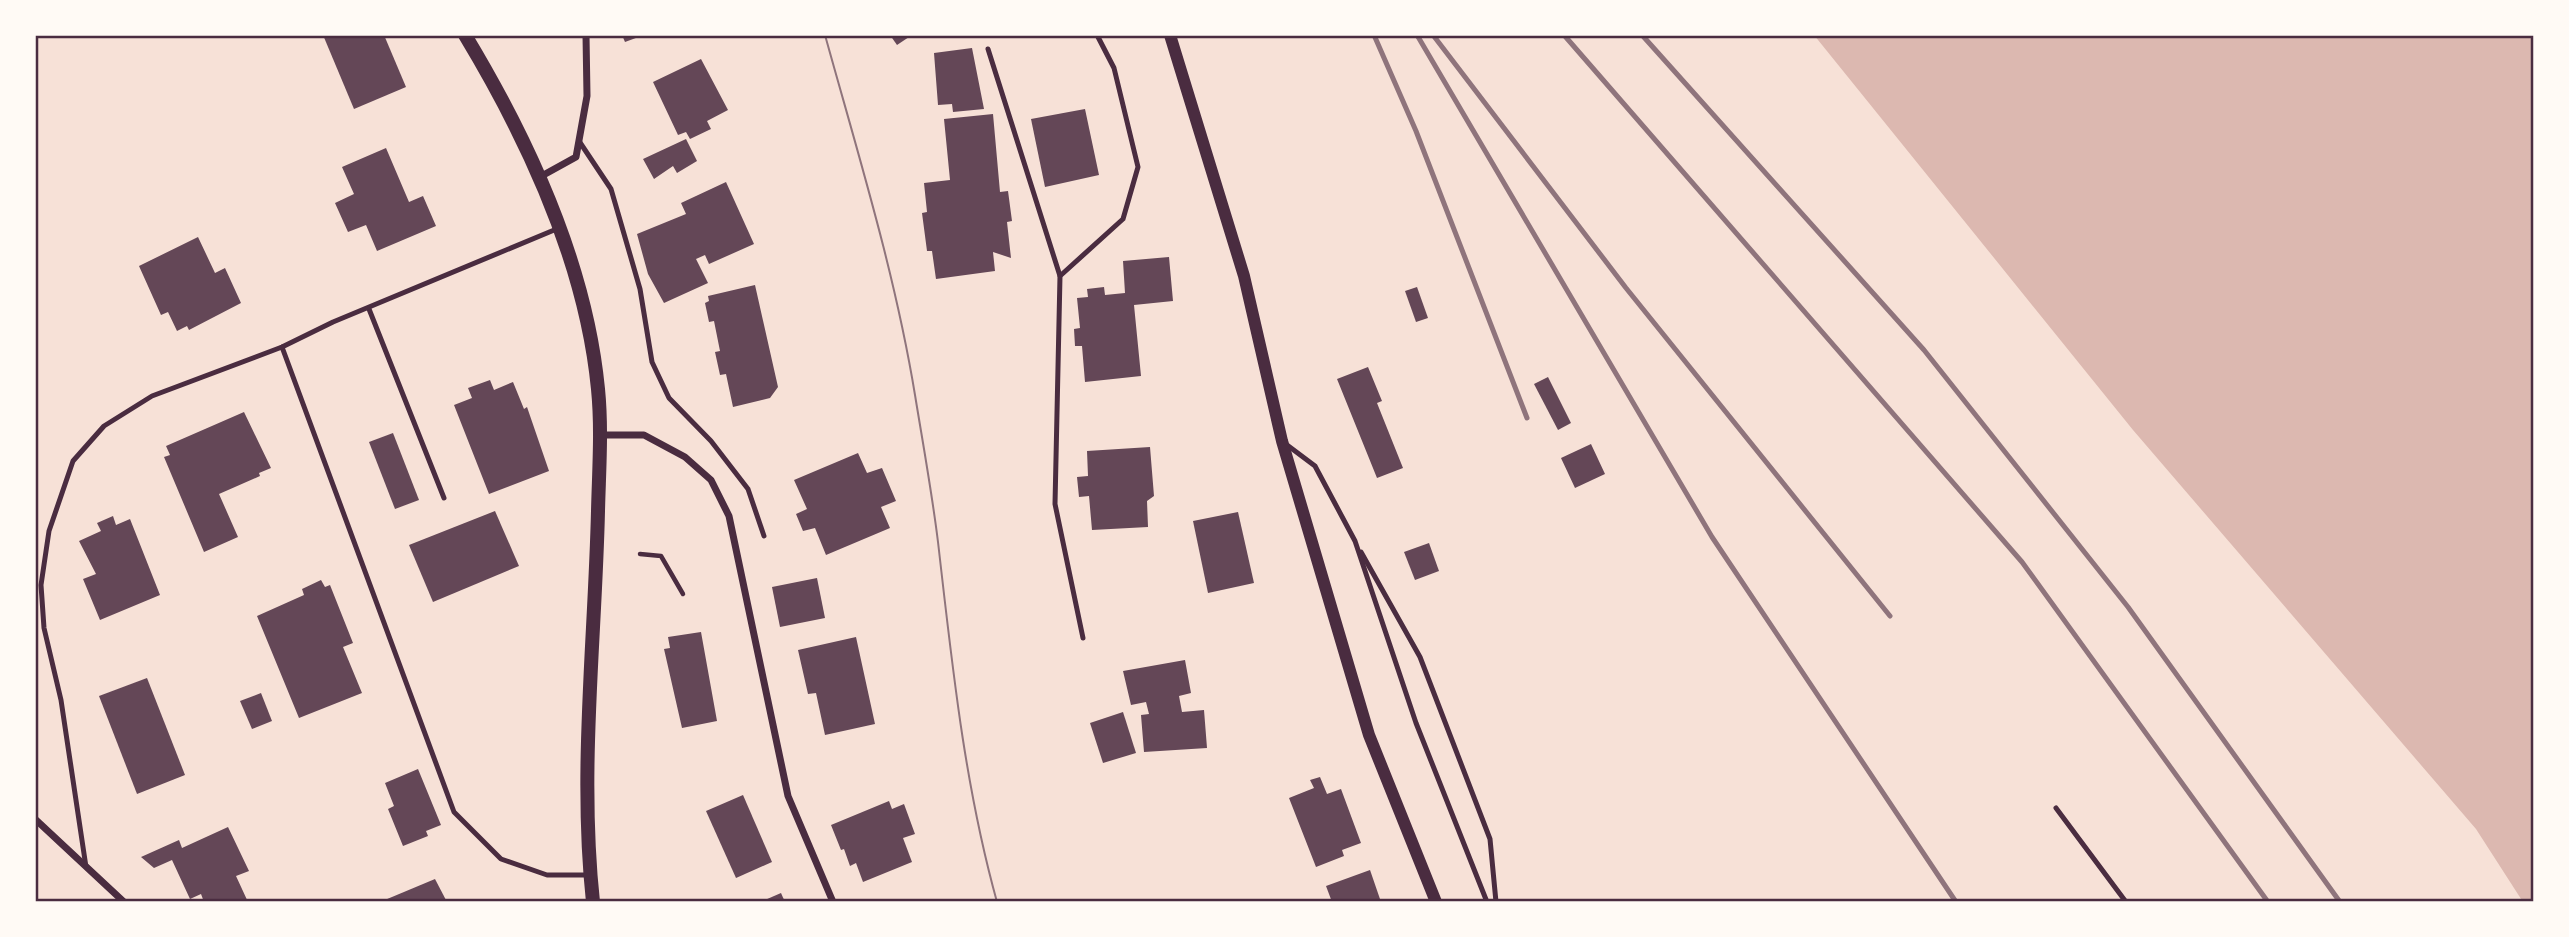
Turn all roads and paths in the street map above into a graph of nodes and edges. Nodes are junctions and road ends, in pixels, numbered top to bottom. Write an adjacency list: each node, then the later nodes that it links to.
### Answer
1 (465, 35): 7 (main road)
2 (586, 35): 6 (street)
3 (1097, 35): 9 (lane)
4 (1170, 35): 13 (street)
5 (988, 49): 9 (lane)
6 (579, 141): 7 (street); 15 (lane)
7 (537, 178): 8 (main road)
8 (559, 228): 10 (lane); 12 (main road)
9 (1060, 276): 19 (lane)
10 (369, 309): 11 (lane); 14 (lane)
11 (282, 347): 22 (lane); 23 (lane)
12 (600, 435): 23 (main road); 26 (street)
13 (1282, 441): 16 (lane); 27 (street)
14 (444, 498)
15 (764, 536)
16 (1354, 541): 28 (lane); 29 (lane)
17 (640, 554): 18 (path)
18 (683, 594)
19 (1083, 638)
20 (2056, 808): 30 (lane)
21 (35, 819): 22 (street)
22 (86, 867): 24 (street)
23 (590, 875): 25 (main road)
24 (124, 902)
25 (593, 902)
26 (833, 902)
27 (1436, 902)
28 (1487, 902)
29 (1496, 902)
30 (2126, 902)

